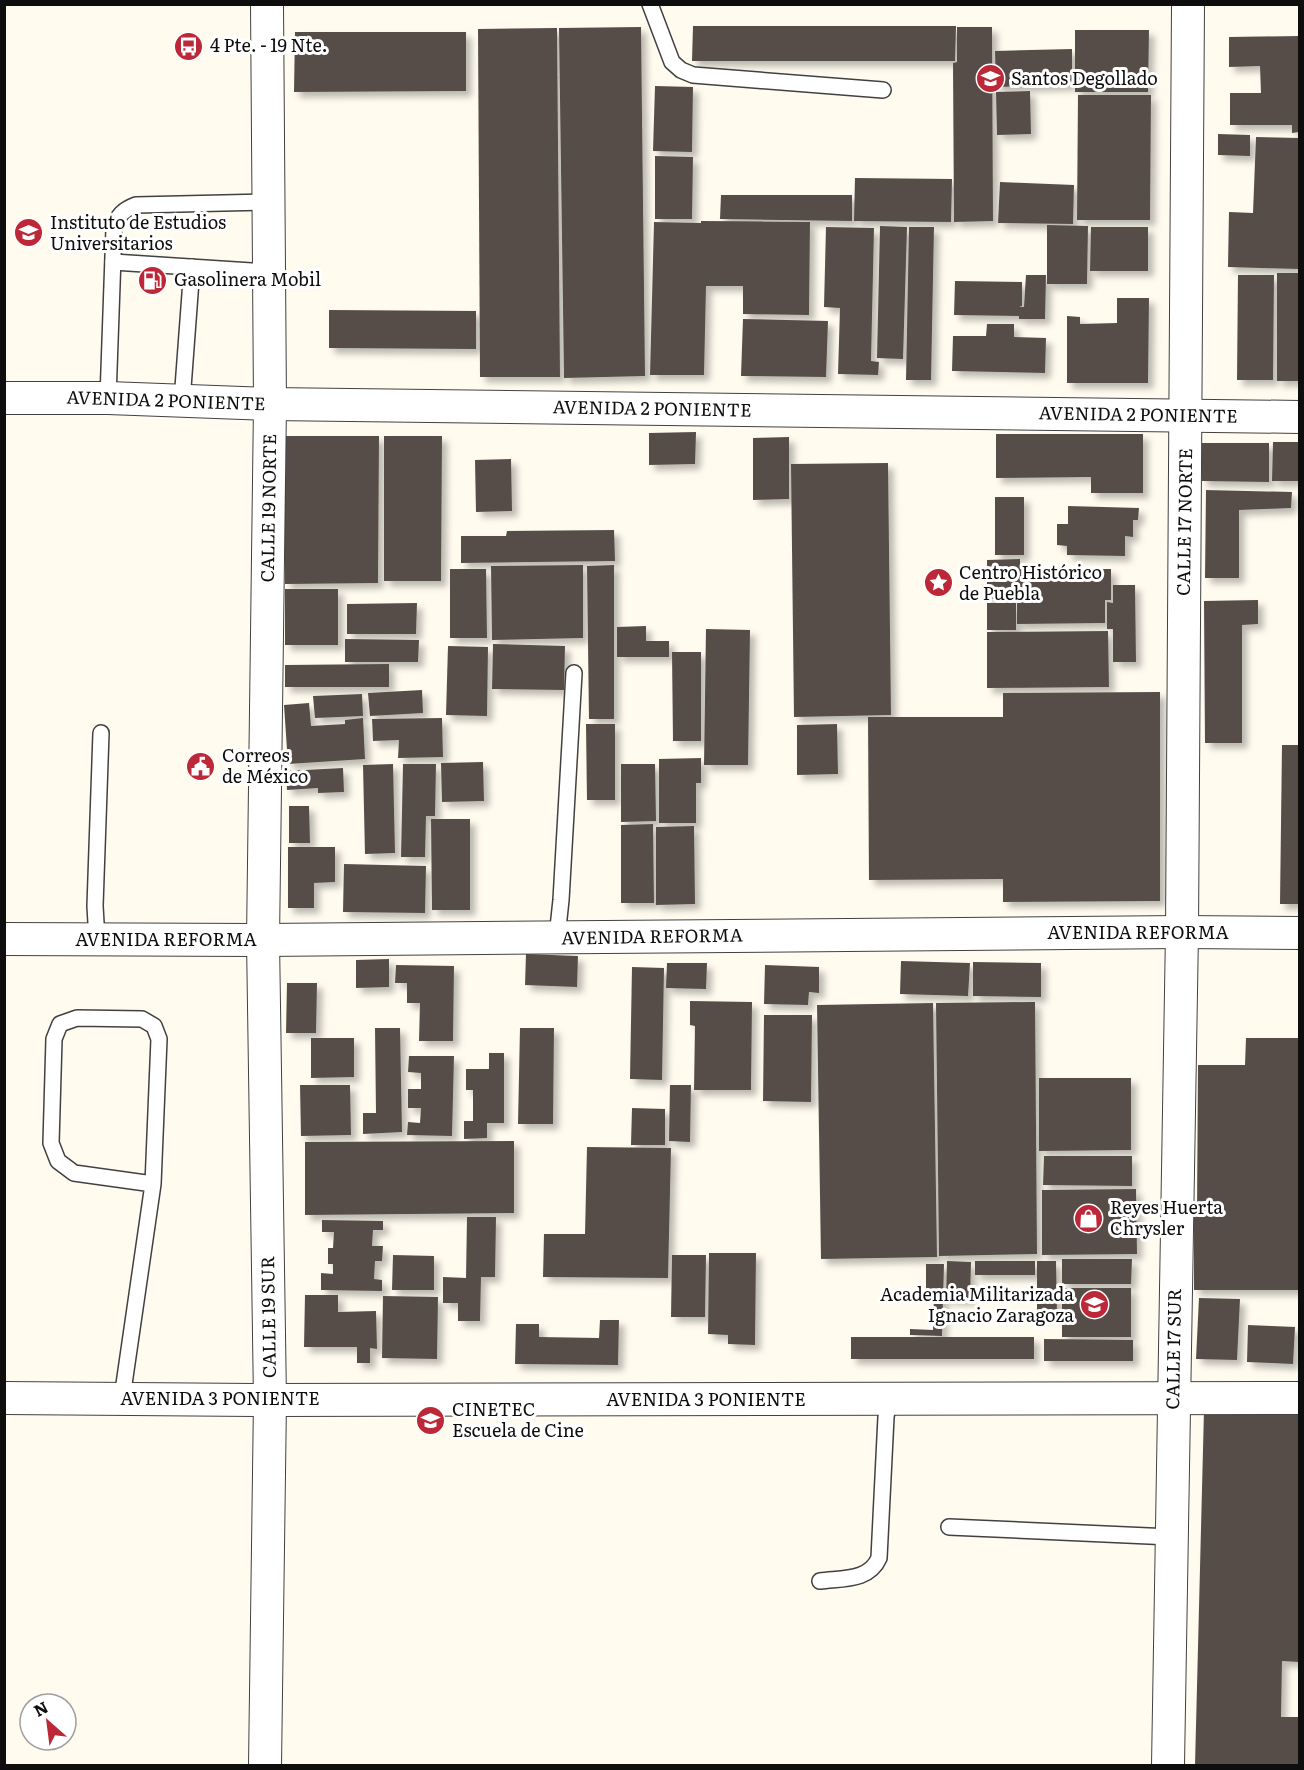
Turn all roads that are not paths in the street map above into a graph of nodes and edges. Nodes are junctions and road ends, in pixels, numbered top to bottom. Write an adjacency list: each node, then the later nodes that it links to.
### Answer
1 (267, 4): 5 (street, CALLE 19 NORTE)
2 (650, 4): 4 (lane)
3 (1188, 4): 13 (street, CALLE 17 NORTE)
4 (882, 90)
5 (268, 202): 6 (lane); 8 (street, CALLE 19 NORTE)
6 (113, 262): 7 (lane); 10 (lane)
7 (192, 267): 8 (lane); 11 (lane)
8 (269, 272): 12 (street, CALLE 19 NORTE)
9 (4, 398): 10 (street, AVENIDA 2 PONIENTE)
10 (108, 398): 11 (street, AVENIDA 2 PONIENTE)
11 (182, 401): 12 (street, AVENIDA 2 PONIENTE)
12 (270, 404): 13 (street, AVENIDA 2 PONIENTE); 22 (street, CALLE 19 NORTE)
13 (1186, 416): 14 (street, AVENIDA 2 PONIENTE); 17 (street, CALLE 17 NORTE)
14 (1299, 417)
15 (574, 673): 19 (lane)
16 (101, 733): 21 (lane)
17 (1182, 932): 18 (street, AVENIDA REFORMA); 19 (street, AVENIDA REFORMA); 28 (street, CALLE 17 SUR)
18 (1299, 933)
19 (557, 937): 22 (street, AVENIDA REFORMA)
20 (4, 939): 21 (street, AVENIDA REFORMA)
21 (97, 940): 22 (street, AVENIDA REFORMA)
22 (263, 940): 29 (street, CALLE 19 SUR)
23 (153, 1184): 23 (lane); 25 (lane)
24 (4, 1398): 25 (street, AVENIDA 3 PONIENTE)
25 (122, 1398): 29 (street, AVENIDA 3 PONIENTE)
26 (1299, 1398): 28 (street, AVENIDA 3 PONIENTE)
27 (889, 1399): 28 (street, AVENIDA 3 PONIENTE); 29 (street, AVENIDA 3 PONIENTE); 32 (lane)
28 (1173, 1399): 31 (street, CALLE 17 SUR)
29 (270, 1400): 33 (street, CALLE 19 SUR)
30 (950, 1527): 31 (lane)
31 (1171, 1537): 34 (street, CALLE 17 SUR)
32 (820, 1581)
33 (265, 1766)
34 (1168, 1766)

